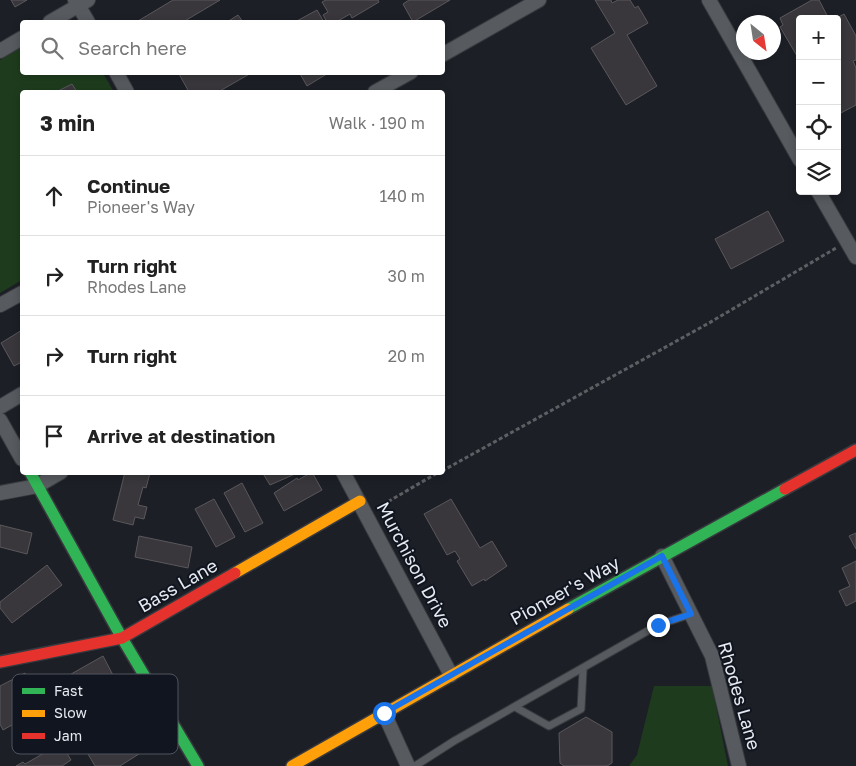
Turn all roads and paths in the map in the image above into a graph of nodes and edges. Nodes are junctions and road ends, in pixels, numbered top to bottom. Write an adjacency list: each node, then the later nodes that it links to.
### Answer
1 (539, 0): 8 (street)
2 (710, 0): 13 (street)
3 (81, 2): 4 (street); 5 (street)
4 (53, 20)
5 (87, 20)
6 (20, 39): 7 (street)
7 (0, 52)
8 (445, 53)
9 (118, 75): 11 (street)
10 (406, 75): 12 (street)
11 (126, 90)
12 (379, 90)
13 (796, 153)
14 (820, 195): 15 (street)
15 (847, 241): 16 (street); 24 (path)
16 (856, 257)
17 (20, 294): 18 (street)
18 (0, 306)
19 (20, 395): 20 (street)
20 (0, 407)
21 (0, 420): 23 (street)
22 (856, 450): 33 (street, Pioneer's Way)
23 (20, 456)
24 (445, 470)
25 (32, 475): 29 (street)
26 (56, 475): 29 (street)
27 (345, 475): 31 (street, Murchison Drive)
28 (436, 475): 32 (path)
29 (38, 486): 30 (street); 35 (street)
30 (0, 493)
31 (360, 501): 32 (street, Murchison Drive); 35 (street, Bass Lane)
32 (367, 514): 39 (street, Murchison Drive)
33 (662, 556): 34 (street, Rhodes Lane); 39 (street, Pioneer's Way)
34 (691, 614): 37 (lane); 47 (street, Rhodes Lane)
35 (122, 638): 36 (street, Bass Lane); 38 (street)
36 (0, 662)
37 (583, 670): 40 (lane); 40 (lane)
38 (143, 674)
39 (451, 675): 41 (street, Pioneer's Way)
40 (515, 708): 46 (lane)
41 (384, 713): 44 (street, Pioneer's Way); 45 (street)
42 (178, 732): 43 (street)
43 (198, 766)
44 (292, 766)
45 (408, 766)
46 (415, 766)
47 (739, 766)

